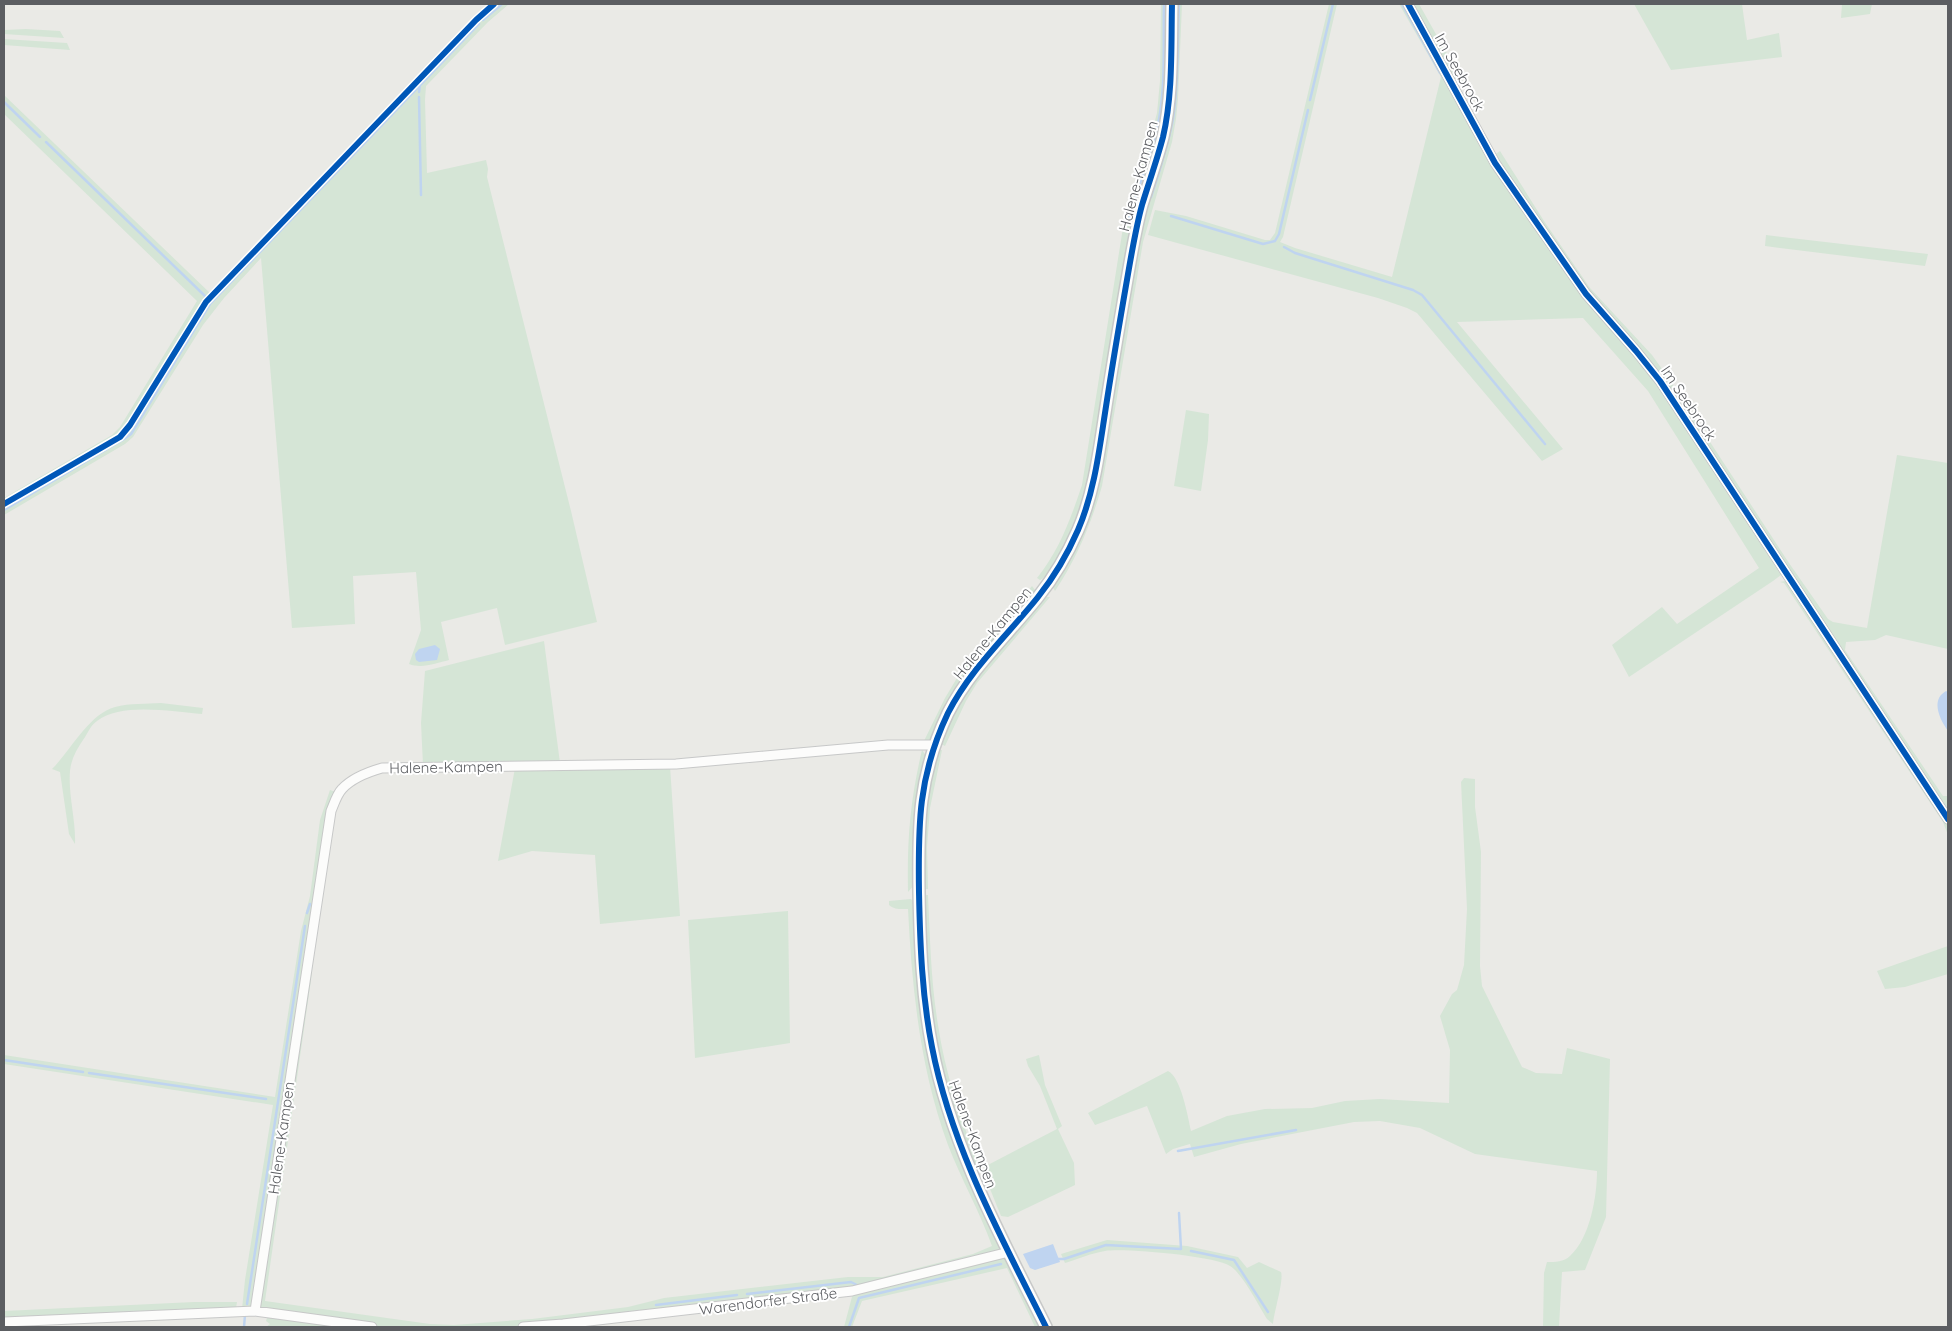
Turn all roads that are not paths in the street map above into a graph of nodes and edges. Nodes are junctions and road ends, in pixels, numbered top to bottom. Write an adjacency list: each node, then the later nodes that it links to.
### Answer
1 (1172, 4): 3 (street, Halene-Kampen)
2 (1408, 4): 4 (street, Im Seebrock)
3 (935, 745): 5 (street, Halene-Kampen); 6 (street, Halene-Kampen)
4 (1948, 819)
5 (1009, 1252): 9 (street, Warendorfer Straße); 10 (street, Halene-Kampen)
6 (255, 1311): 7 (street); 8 (street)
7 (4, 1322)
8 (372, 1327)
9 (523, 1327)
10 (1046, 1327)

